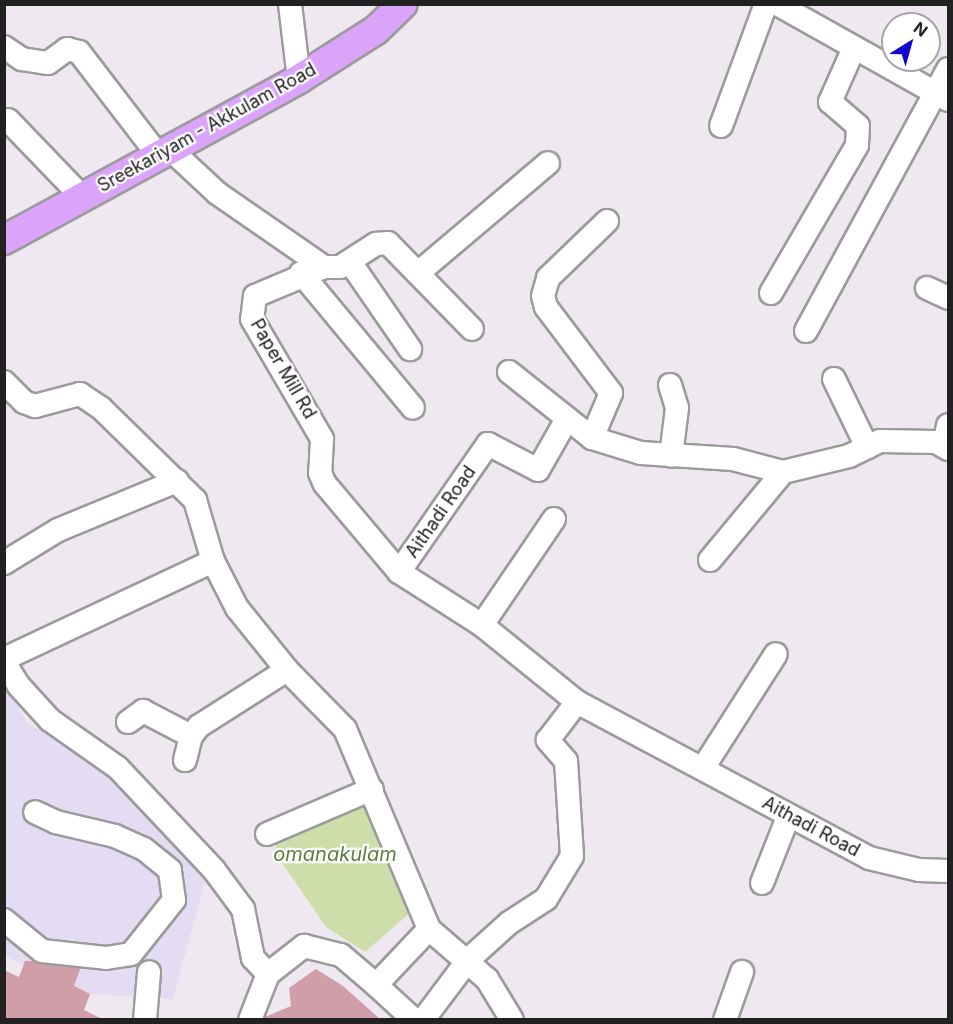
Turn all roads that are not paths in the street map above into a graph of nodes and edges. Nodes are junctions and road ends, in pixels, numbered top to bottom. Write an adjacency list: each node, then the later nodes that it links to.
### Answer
1 (290, 4): 8 (street)
2 (403, 4): 8 (main road, Sreekariyam - Akkulam Road)
3 (766, 4): 11 (street)
4 (777, 4): 6 (street)
5 (4, 46): 12 (street)
6 (853, 50): 9 (street); 22 (street)
7 (948, 69): 9 (street)
8 (298, 79): 12 (main road, Sreekariyam - Akkulam Road)
9 (943, 97): 25 (street)
10 (8, 120): 14 (street)
11 (721, 126)
12 (165, 153): 14 (main road, Sreekariyam - Akkulam Road); 18 (street)
13 (548, 163): 20 (street)
14 (82, 197): 16 (main road, Sreekariyam - Akkulam Road)
15 (607, 221): 33 (street)
16 (4, 240)
17 (350, 261): 18 (street, Paper Mill Rd); 20 (street); 26 (street)
18 (324, 267): 19 (street, Paper Mill Rd)
19 (301, 273): 31 (street); 43 (street, Paper Mill Rd)
20 (418, 273): 24 (street)
21 (927, 288): 23 (street)
22 (771, 293)
23 (948, 298)
24 (472, 328)
25 (806, 331)
26 (410, 349)
27 (510, 372): 32 (street)
28 (834, 379): 35 (street)
29 (4, 382): 38 (street)
30 (670, 385): 36 (street)
31 (413, 408)
32 (567, 419): 33 (street); 43 (street, Aithadi Road)
33 (592, 438): 36 (street)
34 (947, 440): 35 (street)
35 (867, 447): 37 (street)
36 (671, 456): 37 (street)
37 (783, 472): 40 (street)
38 (177, 481): 41 (street); 42 (street)
39 (554, 519): 44 (street)
40 (710, 560)
41 (213, 561): 46 (street); 47 (street)
42 (4, 563)
43 (399, 572): 44 (street, Aithadi Road)
44 (482, 625): 48 (street, Aithadi Road)
45 (776, 654): 52 (street)
46 (4, 660): 64 (street)
47 (287, 670): 50 (street); 53 (street)
48 (577, 702): 52 (street, Aithadi Road); 61 (street)
49 (128, 722): 50 (street)
50 (191, 736): 51 (street)
51 (185, 760)
52 (702, 768): 55 (street, Aithadi Road)
53 (372, 789): 56 (street); 60 (street)
54 (35, 812): 59 (street)
55 (788, 817): 57 (street, Aithadi Road); 58 (street)
56 (267, 834)
57 (948, 871)
58 (762, 883)
59 (4, 920)
60 (429, 929): 61 (street); 65 (street)
61 (468, 960): 69 (street); 70 (street)
62 (149, 972): 66 (street)
63 (742, 972): 71 (street)
64 (268, 974): 65 (street); 67 (street)
65 (376, 986): 68 (street)
66 (145, 1020)
67 (250, 1020)
68 (414, 1020)
69 (423, 1020)
70 (512, 1020)
71 (725, 1020)

